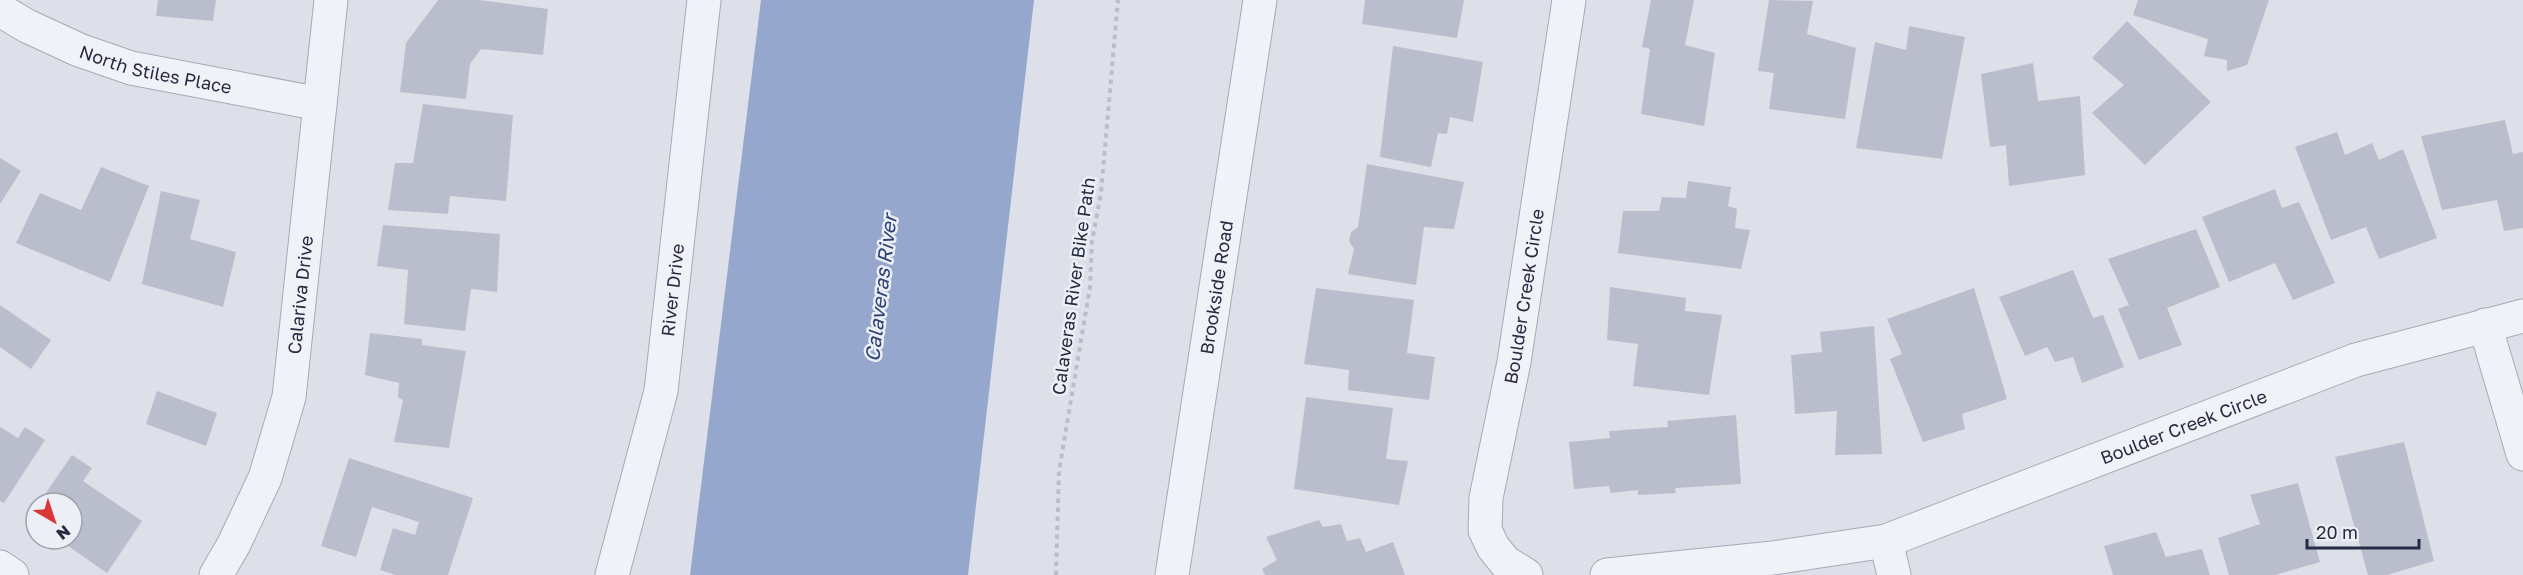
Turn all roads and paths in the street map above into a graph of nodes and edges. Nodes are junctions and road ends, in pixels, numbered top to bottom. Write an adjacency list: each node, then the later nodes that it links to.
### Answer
1 (331, 0): 7 (street, Calariva Drive)
2 (705, 0): 15 (street, River Drive)
3 (1118, 0): 16 (path, Calaveras River Bike Path)
4 (1260, 0): 17 (street, Brookside Road)
5 (1569, 0): 18 (street, Boulder Creek Circle)
6 (0, 10): 7 (street, North Stiles Place)
7 (320, 104): 14 (street, Calariva Drive)
8 (2523, 316): 9 (street, Boulder Creek Circle)
9 (2485, 325): 10 (street); 11 (street, Boulder Creek Circle)
10 (2523, 454)
11 (1886, 541): 19 (street, Boulder Creek Circle); 20 (street)
12 (0, 567): 13 (street)
13 (12, 575)
14 (216, 575)
15 (612, 575)
16 (1056, 575)
17 (1172, 575)
18 (1526, 575)
19 (1607, 575)
20 (1894, 575)

